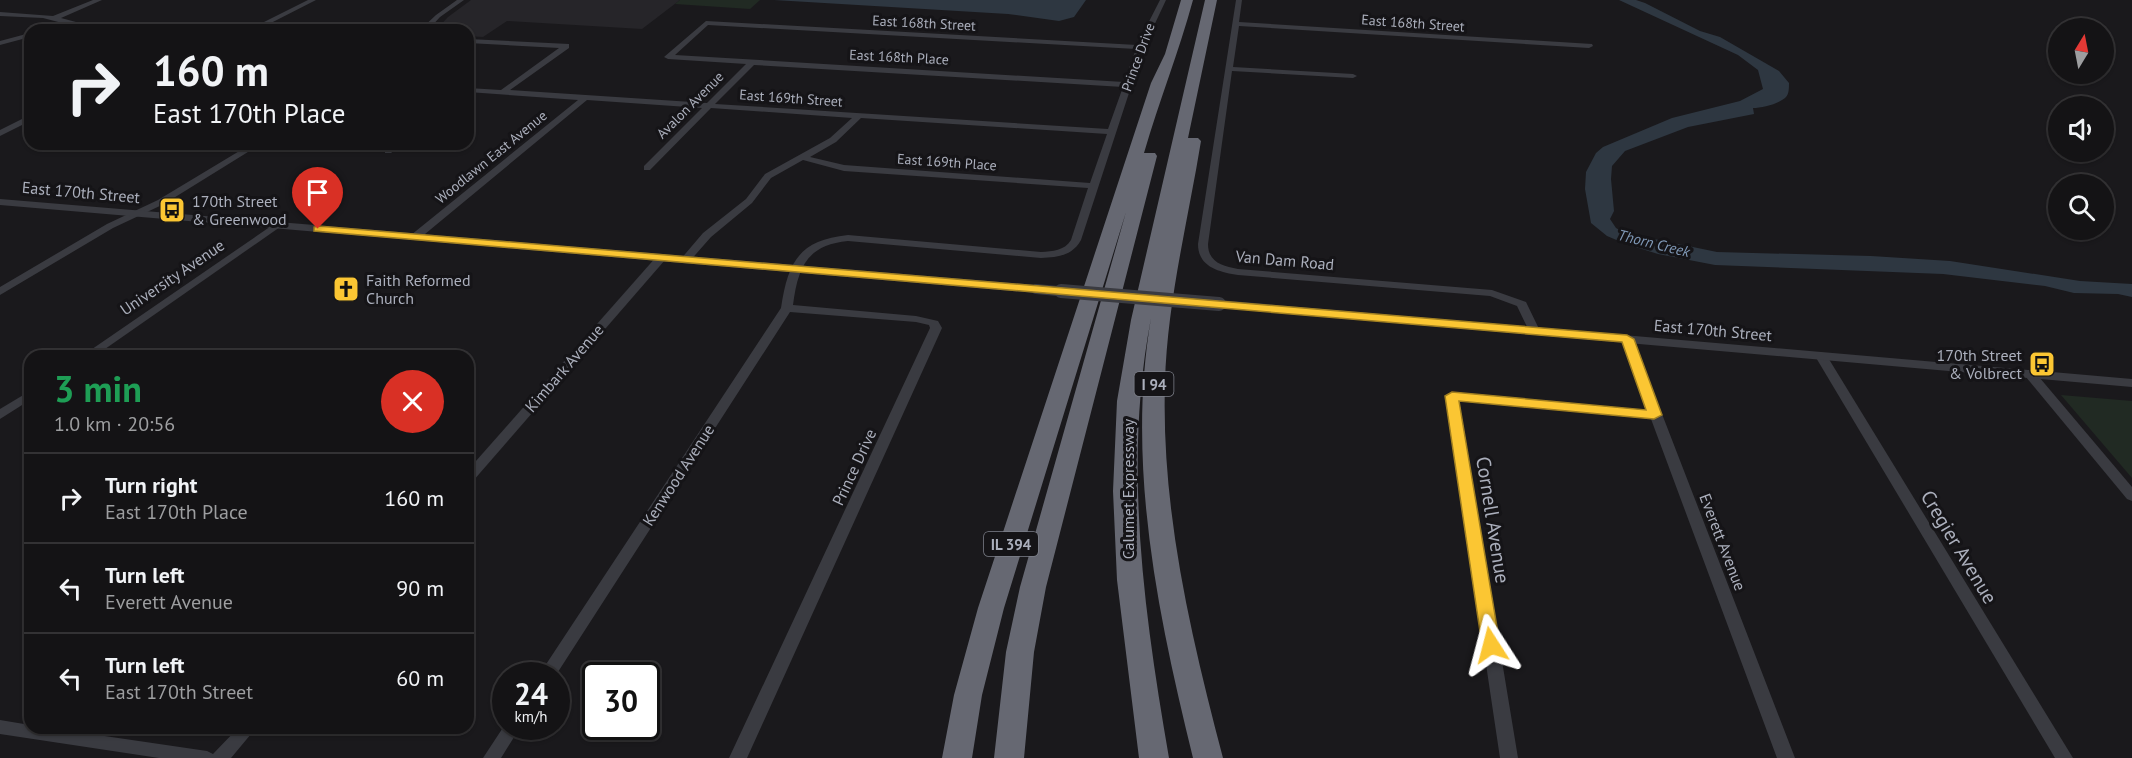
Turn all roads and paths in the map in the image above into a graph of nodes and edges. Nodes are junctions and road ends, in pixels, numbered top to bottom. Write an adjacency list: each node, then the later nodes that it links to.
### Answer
1 (99, 0): 9 (street)
2 (313, 0): 11 (street)
3 (461, 0): 12 (street)
4 (1163, 0): 18 (street, Prince Drive)
5 (1186, 0): 19 (highway)
6 (1239, 0): 13 (street, Van Dam Road)
7 (1210, 5): 69 (highway, Calumet Expressway); 70 (highway, I 94)
8 (0, 14): 9 (street)
9 (54, 18): 10 (street)
10 (75, 24)
11 (262, 24)
12 (430, 24)
13 (1235, 24): 17 (street, East 168th Street); 22 (street, Van Dam Road)
14 (24, 37): 16 (street)
15 (474, 41): 26 (street)
16 (0, 43)
17 (1589, 46)
18 (1140, 47): 20 (street, East 168th Street); 24 (street, Prince Drive)
19 (1172, 54): 67 (highway, IL 394); 68 (highway)
20 (668, 57): 21 (street, East 168th Place)
21 (752, 62): 24 (street, East 168th Place); 28 (street, Avalon Avenue)
22 (1230, 69): 23 (street); 46 (street, Van Dam Road)
23 (1353, 76)
24 (1128, 85): 31 (street, Prince Drive)
25 (474, 92): 26 (street, East 169th Street)
26 (503, 92): 27 (street, East 169th Street)
27 (585, 98): 28 (street, East 169th Street); 40 (street, Woodlawn East Avenue)
28 (709, 106): 29 (street, East 169th Street); 35 (street, Avalon Avenue)
29 (859, 116): 31 (street, East 169th Street); 34 (street)
30 (24, 121): 32 (street)
31 (1111, 132): 36 (street, Prince Drive)
32 (0, 133)
33 (247, 150): 38 (street)
34 (801, 157): 36 (street, East 169th Place); 42 (street)
35 (647, 168)
36 (1094, 186): 43 (street, Prince Drive)
37 (0, 202): 38 (street, East 170th Street)
38 (137, 214): 39 (street, East 170th Street); 44 (street)
39 (277, 225): 40 (street, East 170th Street); 48 (street, University Avenue)
40 (415, 237): 41 (street, East 170th Street)
41 (661, 258): 42 (street, East 170th Street); 55 (street, Kimbark Avenue)
42 (685, 260): 43 (street, East 170th Street)
43 (795, 269): 45 (street, Kenwood Avenue); 46 (street, East 170th Street, bridge)
44 (0, 292)
45 (787, 309): 57 (street, Kenwood Avenue); 66 (street, Prince Drive)
46 (1534, 331): 47 (street, East 170th Street)
47 (1627, 339): 49 (street, East 170th Street); 54 (street, Everett Avenue)
48 (96, 350)
49 (1821, 356): 50 (street, East 170th Street); 73 (street, Cregier Avenue)
50 (2030, 374): 51 (street, East 170th Street); 56 (street)
51 (2132, 383)
52 (24, 399): 53 (street)
53 (0, 415)
54 (1654, 415): 71 (street, Cornell Avenue); 72 (street, Everett Avenue)
55 (474, 471)
56 (2132, 496)
57 (556, 662)
58 (0, 727): 59 (street)
59 (24, 731)
60 (47, 734): 63 (street)
61 (242, 734): 64 (street)
62 (504, 740): 65 (street)
63 (207, 758)
64 (220, 758)
65 (492, 758)
66 (738, 758)
67 (957, 758)
68 (1009, 758)
69 (1154, 758)
70 (1208, 758)
71 (1509, 758)
72 (1786, 758)
73 (2064, 758)

